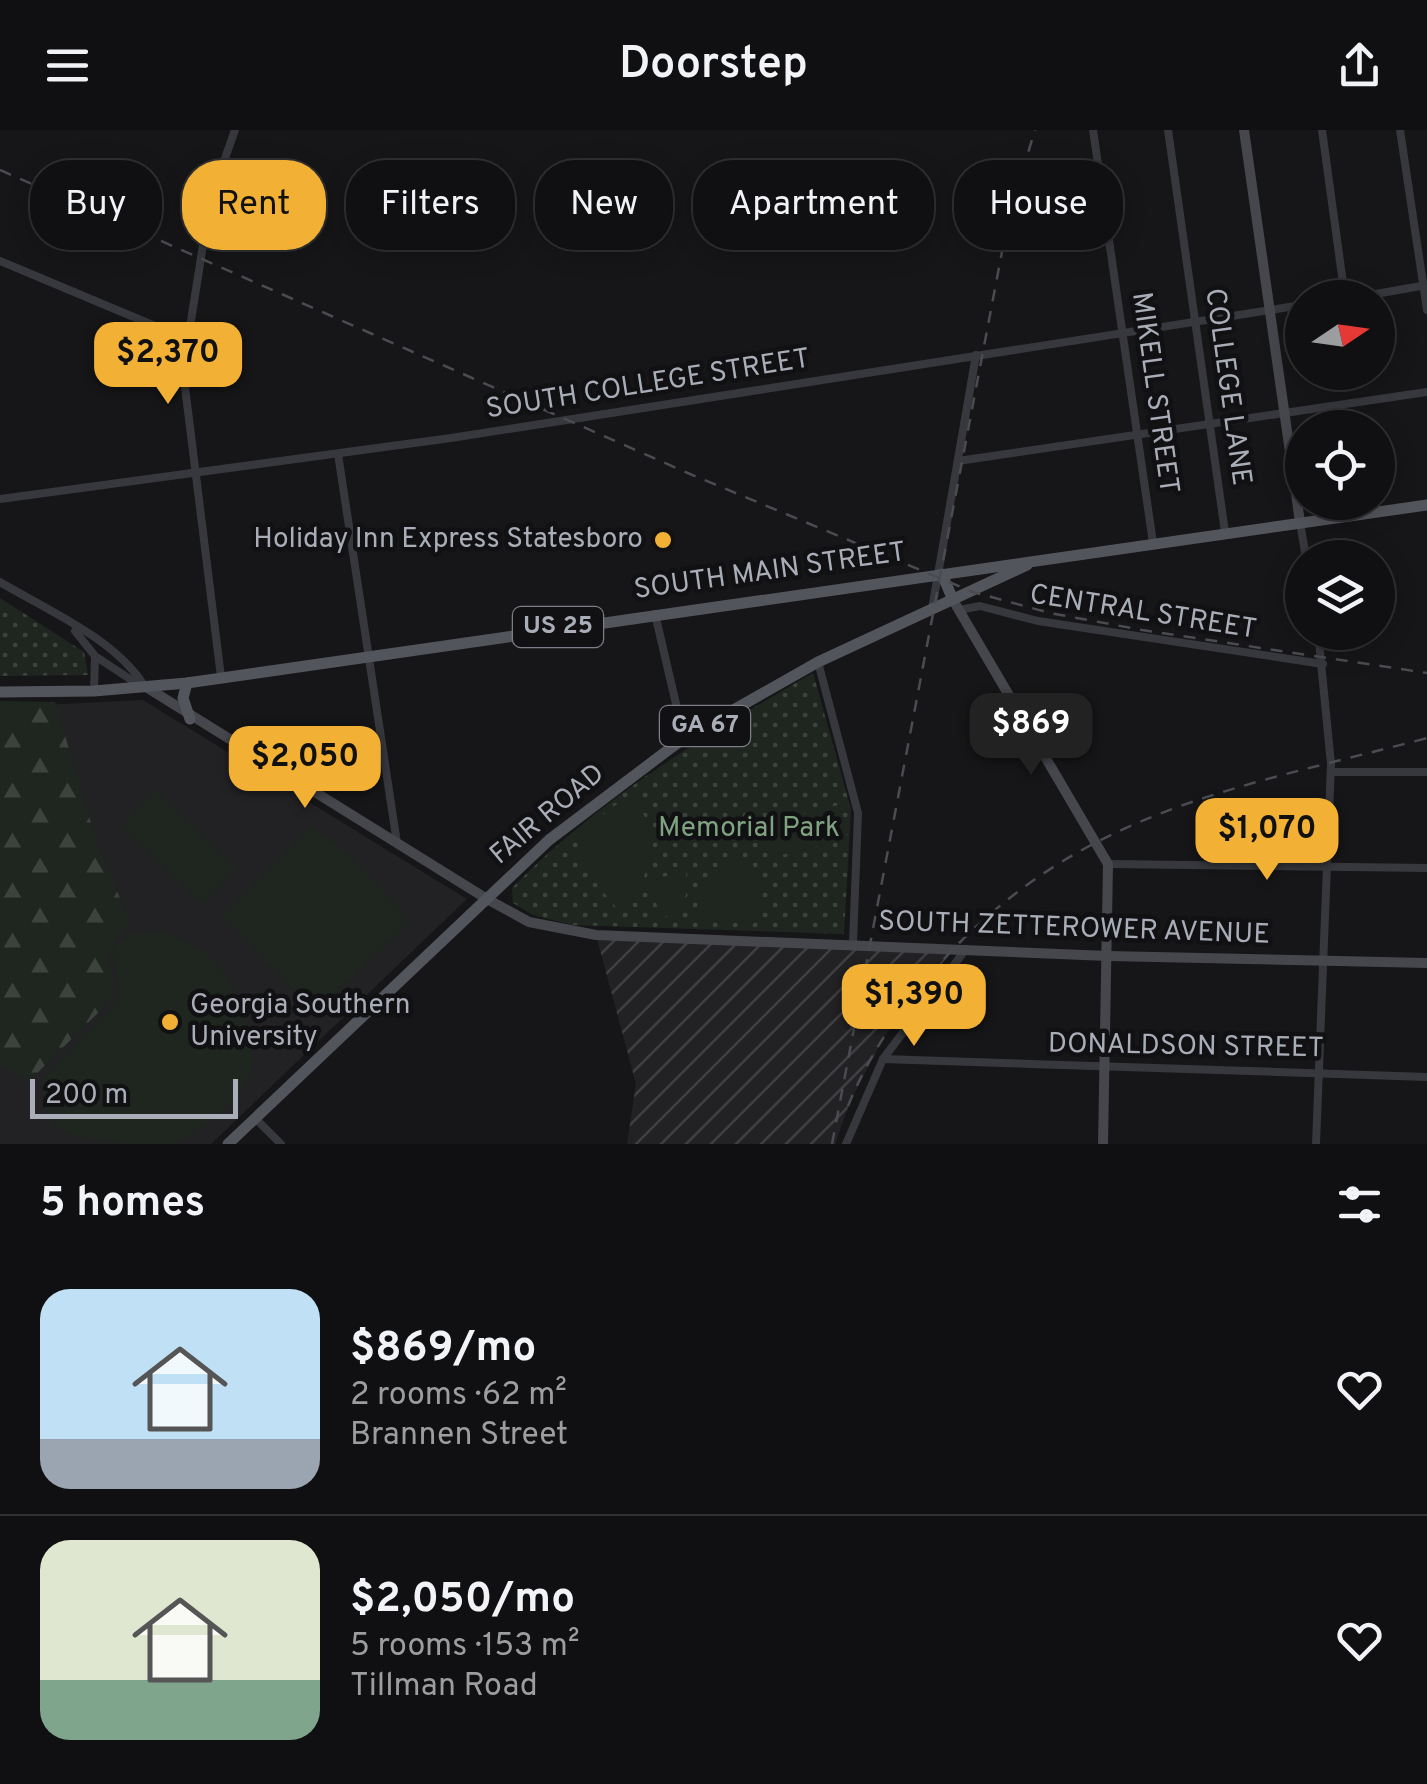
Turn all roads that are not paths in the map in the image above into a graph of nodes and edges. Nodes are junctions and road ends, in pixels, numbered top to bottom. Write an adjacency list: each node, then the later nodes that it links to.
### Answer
1 (236, 130): 16 (street)
2 (1094, 130): 15 (street, MIKELL STREET)
3 (1168, 130): 14 (street, COLLEGE LANE)
4 (1244, 130): 12 (street)
5 (1322, 130): 8 (street)
6 (1400, 130): 9 (street)
7 (0, 262): 16 (street)
8 (1346, 280)
9 (1425, 285): 10 (street); 13 (street)
10 (1395, 290)
11 (1285, 308): 12 (street, SOUTH COLLEGE STREET)
12 (1269, 310): 14 (street, SOUTH COLLEGE STREET); 19 (street)
13 (1427, 310)
14 (1196, 321): 15 (street, SOUTH COLLEGE STREET); 20 (street, COLLEGE LANE)
15 (1123, 332): 17 (street, SOUTH COLLEGE STREET); 21 (street, MIKELL STREET)
16 (186, 339): 24 (street)
17 (976, 355): 22 (street, SOUTH COLLEGE STREET); 23 (street)
18 (1427, 392): 19 (street)
19 (1284, 413): 20 (street); 27 (street)
20 (1210, 424): 21 (street); 28 (street, COLLEGE LANE)
21 (1138, 434): 23 (street); 30 (street, MIKELL STREET)
22 (338, 454): 24 (street, SOUTH COLLEGE STREET); 40 (street)
23 (958, 461): 32 (street)
24 (194, 474): 25 (street, SOUTH COLLEGE STREET); 44 (street)
25 (0, 499)
26 (1427, 505): 27 (main road, SOUTH MAIN STREET / US 25)
27 (1300, 522): 28 (main road, SOUTH MAIN STREET / US 25); 29 (street)
28 (1225, 532): 30 (main road, SOUTH MAIN STREET / US 25)
29 (1303, 540)
30 (1153, 543): 31 (main road, SOUTH MAIN STREET / US 25)
31 (1036, 560): 32 (main road, SOUTH MAIN STREET / US 25); 34 (main road, GA 67)
32 (940, 574): 34 (main road); 35 (street); 36 (main road, SOUTH MAIN STREET / US 25)
33 (0, 582): 37 (street)
34 (956, 605): 35 (main road, FAIR ROAD / GA 67); 43 (street, CENTRAL STREET); 54 (street)
35 (932, 609): 42 (main road, FAIR ROAD / GA 67)
36 (655, 614): 40 (main road, SOUTH MAIN STREET / US 25); 50 (street)
37 (69, 623): 38 (street); 41 (street)
38 (103, 646): 41 (street); 46 (street)
39 (1321, 650): 43 (street)
40 (368, 654): 44 (main road, SOUTH MAIN STREET / US 25); 53 (street)
41 (95, 656): 46 (street); 47 (street)
42 (818, 662): 50 (main road, FAIR ROAD / GA 67); 58 (street)
43 (1323, 664): 51 (street)
44 (221, 677): 45 (main road, SOUTH MAIN STREET / US 25)
45 (187, 682): 46 (main road, SOUTH MAIN STREET / US 25); 49 (main road)
46 (146, 688): 47 (main road, SOUTH MAIN STREET / US 25); 49 (street, SOUTH ZETTEROWER AVENUE)
47 (94, 691): 48 (main road, SOUTH MAIN STREET / US 25)
48 (0, 692)
49 (190, 719): 53 (street, SOUTH ZETTEROWER AVENUE)
50 (684, 738): 57 (main road, FAIR ROAD / GA 67)
51 (1330, 772): 52 (street); 55 (street)
52 (1427, 772)
53 (397, 843): 57 (street, SOUTH ZETTEROWER AVENUE)
54 (1108, 864): 55 (street); 60 (street)
55 (1328, 865): 56 (street); 61 (street)
56 (1427, 868)
57 (487, 899): 58 (street, SOUTH ZETTEROWER AVENUE); 67 (main road, FAIR ROAD / GA 67)
58 (852, 943): 59 (street, SOUTH ZETTEROWER AVENUE)
59 (968, 947): 60 (street, SOUTH ZETTEROWER AVENUE); 63 (street)
60 (1108, 956): 61 (street, SOUTH ZETTEROWER AVENUE); 64 (street)
61 (1324, 960): 62 (street, SOUTH ZETTEROWER AVENUE); 65 (street)
62 (1427, 963)
63 (883, 1059): 64 (street, DONALDSON STREET); 70 (street)
64 (1106, 1069): 65 (street, DONALDSON STREET); 71 (street)
65 (1318, 1073): 66 (street, DONALDSON STREET); 72 (street)
66 (1427, 1076)
67 (255, 1118): 68 (main road, FAIR ROAD / GA 67); 69 (street)
68 (228, 1144)
69 (281, 1144)
70 (846, 1144)
71 (1103, 1144)
72 (1316, 1144)

